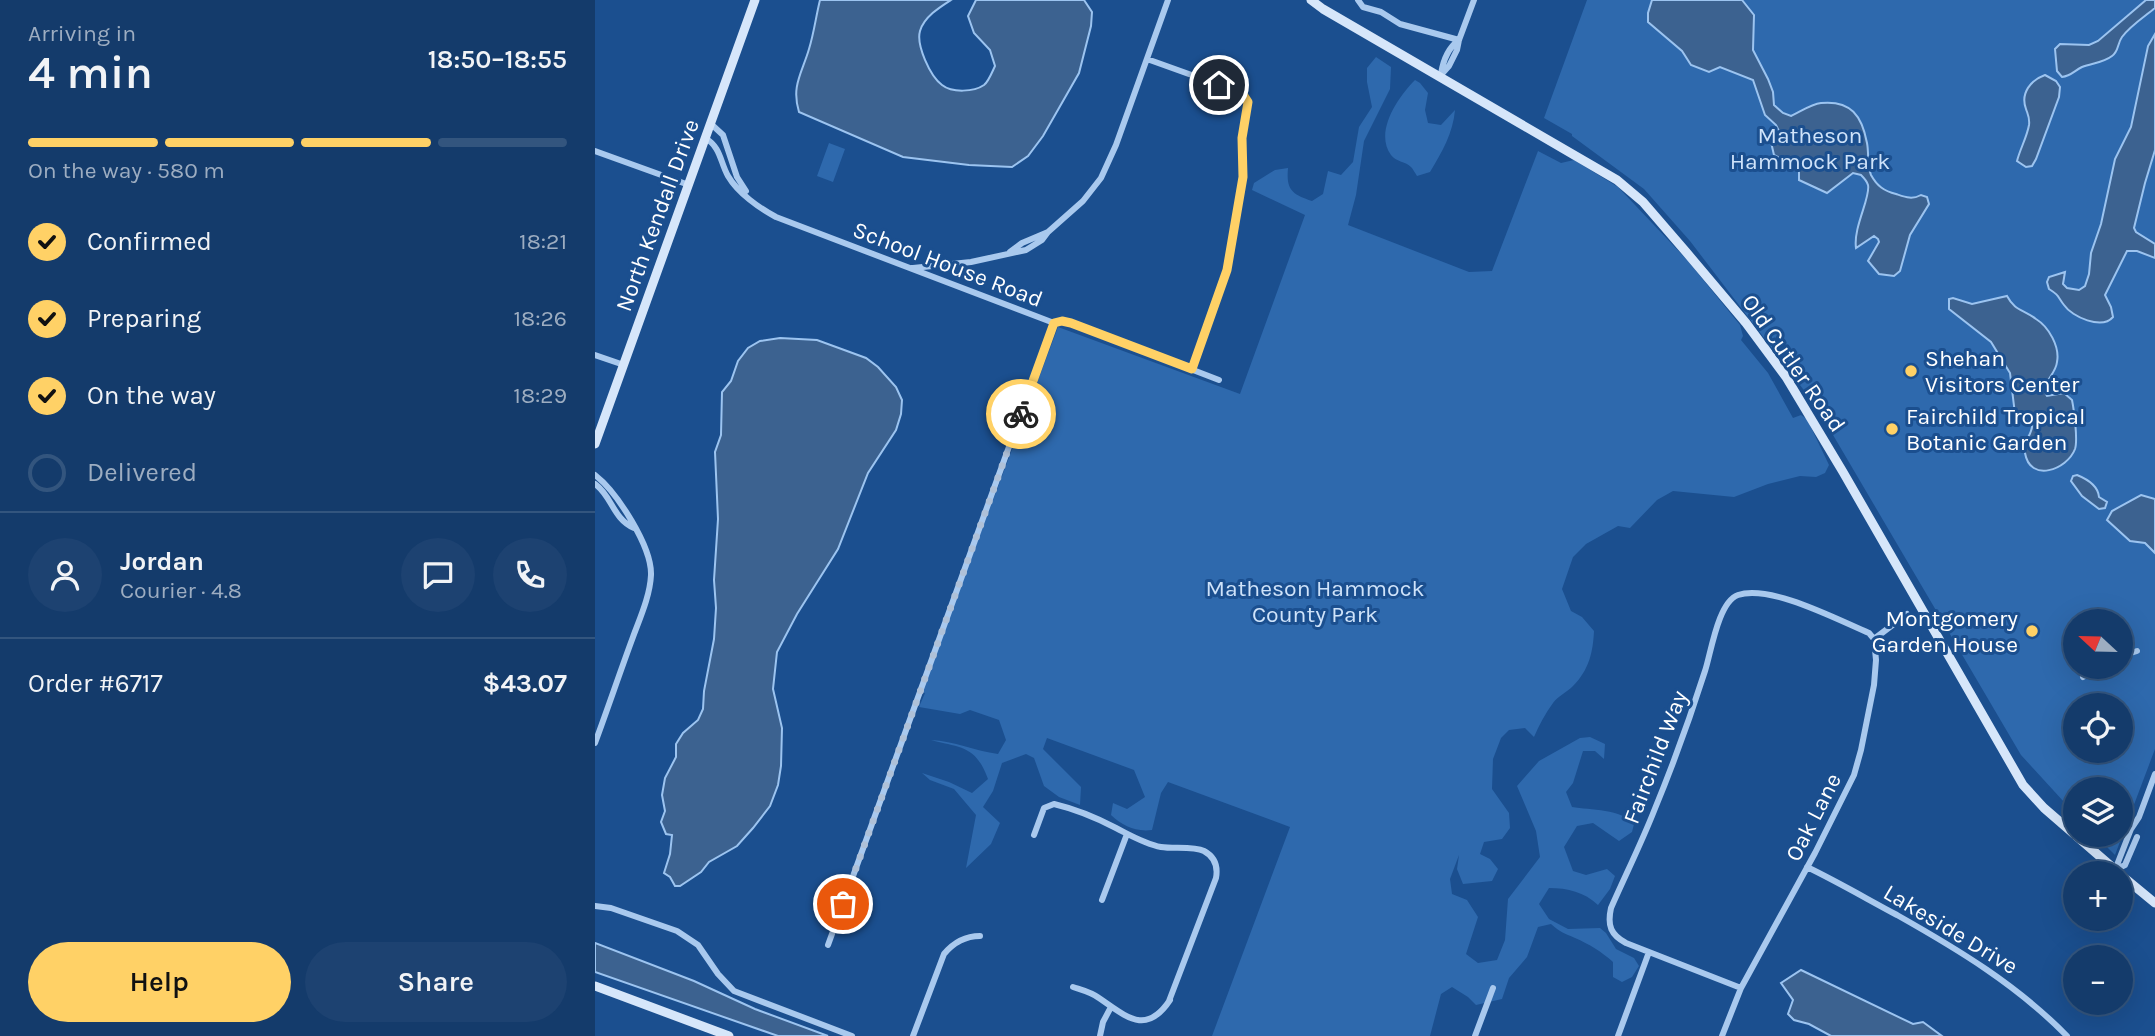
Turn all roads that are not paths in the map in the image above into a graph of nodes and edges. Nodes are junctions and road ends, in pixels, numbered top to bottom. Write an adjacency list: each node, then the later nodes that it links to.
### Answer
1 (755, 0): 9 (main road, North Kendall Drive)
2 (1168, 0): 7 (street)
3 (1311, 0): 8 (main road, Old Cutler Road)
4 (1358, 0): 6 (street)
5 (1474, 0): 6 (street)
6 (1459, 40): 8 (street)
7 (1147, 59): 14 (street); 18 (street)
8 (1440, 76): 33 (main road, Old Cutler Road)
9 (710, 123): 10 (main road, North Kendall Drive); 13 (street, School House Road)
10 (705, 138): 12 (main road, North Kendall Drive); 13 (street, School House Road)
11 (595, 151): 12 (street)
12 (689, 186): 17 (main road, North Kendall Drive)
13 (748, 196): 14 (street, School House Road)
14 (912, 268): 15 (street, School House Road)
15 (1054, 323): 18 (street, School House Road); 42 (street)
16 (595, 355): 17 (street)
17 (624, 365): 20 (main road, North Kendall Drive)
18 (1192, 369): 19 (street, School House Road)
19 (1219, 380)
20 (595, 444)
21 (595, 475): 23 (street)
22 (595, 484): 23 (street)
23 (633, 528): 28 (street)
24 (1907, 614): 25 (street)
25 (1874, 639): 36 (street, Oak Lane); 43 (street, Fairchild Way)
26 (2137, 651): 27 (street)
27 (2133, 652)
28 (595, 743)
29 (2155, 774): 30 (street)
30 (2139, 817): 34 (street); 35 (street)
31 (1126, 834): 32 (street); 38 (street); 48 (street)
32 (1034, 835)
33 (2104, 861)
34 (2122, 861)
35 (2127, 861)
36 (1807, 867): 47 (street, Oak Lane); 56 (street, Lakeside Drive)
37 (2133, 885): 39 (main road, Old Cutler Road)
38 (1102, 900)
39 (2155, 903)
40 (595, 906): 50 (street)
41 (980, 936): 51 (street)
42 (828, 945)
43 (1649, 952): 47 (street); 54 (street)
44 (595, 986): 49 (main road)
45 (1073, 987): 48 (street)
46 (1493, 988): 53 (street)
47 (1741, 988): 55 (street, Oak Lane)
48 (1111, 1007): 52 (street)
49 (728, 1036)
50 (852, 1036)
51 (913, 1036)
52 (1100, 1036)
53 (1475, 1036)
54 (1618, 1036)
55 (1722, 1036)
56 (2067, 1036)

